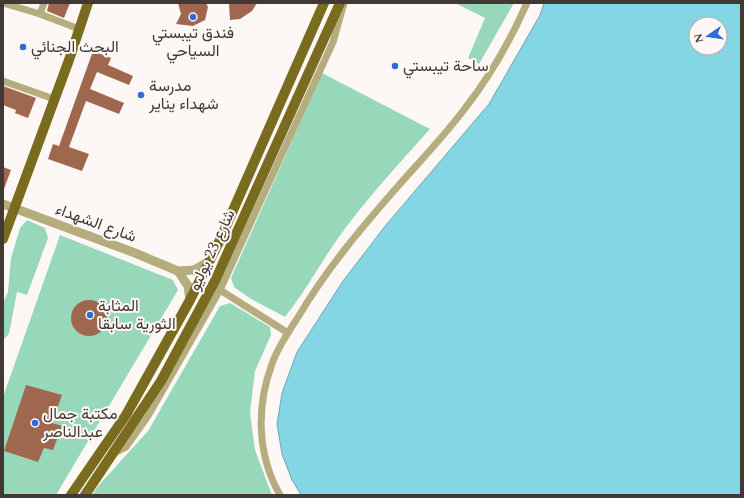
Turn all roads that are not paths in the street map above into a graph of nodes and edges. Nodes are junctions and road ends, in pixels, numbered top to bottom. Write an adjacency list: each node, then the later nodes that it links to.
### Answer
1 (3, 3): 8 (street)
2 (44, 3): 8 (street)
3 (88, 3): 9 (main road)
4 (324, 3): 16 (main road, شارع 23 يوليو)
5 (340, 3): 14 (main road, شارع 23 يوليو)
6 (344, 3): 14 (street)
7 (528, 3): 20 (street)
8 (40, 14): 9 (street)
9 (79, 29): 11 (main road)
10 (3, 81): 11 (street)
11 (54, 100): 13 (main road)
12 (3, 204): 13 (street, شارع الشهداء)
13 (14, 209): 15 (main road); 17 (street, شارع الشهداء)
14 (247, 221): 18 (street); 21 (main road, شارع 23 يوليو)
15 (3, 238)
16 (210, 261): 17 (street); 19 (main road, شارع 23 يوليو)
17 (178, 271): 19 (street)
18 (220, 290): 20 (street); 21 (street)
19 (190, 300): 22 (main road, شارع 23 يوليو)
20 (288, 333): 24 (street)
21 (112, 454): 23 (main road, شارع 23 يوليو)
22 (71, 495)
23 (84, 495)
24 (280, 495)

